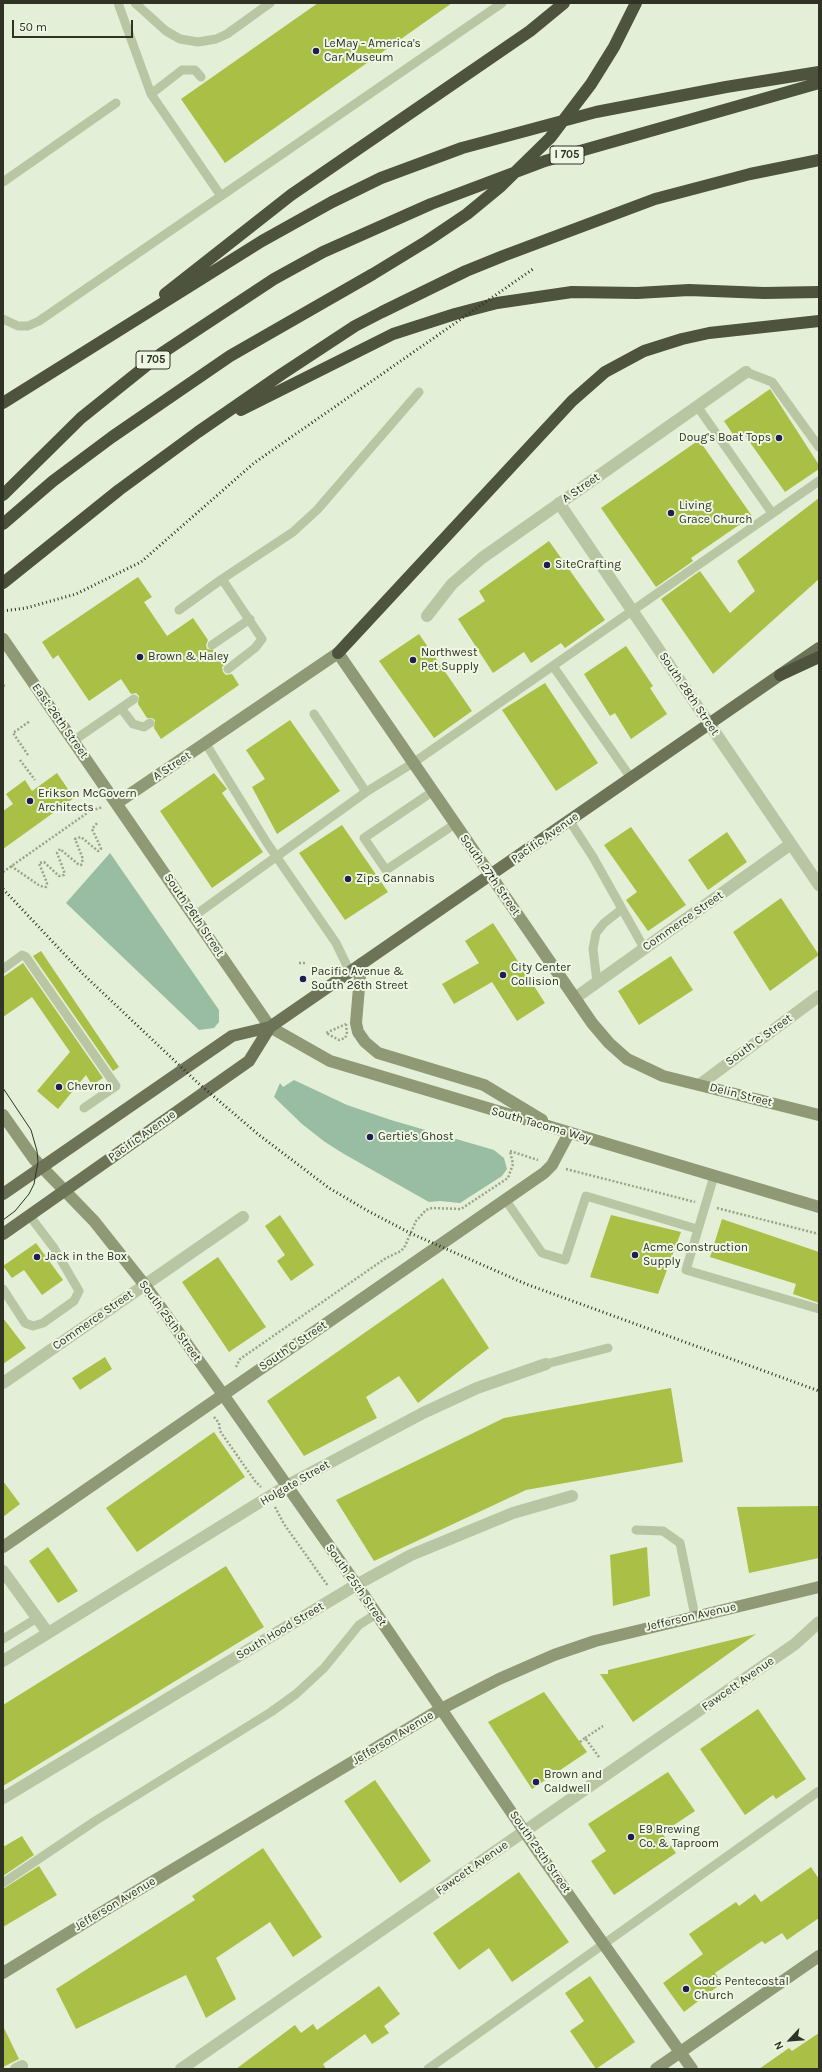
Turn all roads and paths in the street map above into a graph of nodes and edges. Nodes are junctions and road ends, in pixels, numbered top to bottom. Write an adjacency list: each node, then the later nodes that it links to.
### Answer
1 (118, 3): 10 (lane)
2 (135, 3): 3 (lane)
3 (270, 3)
4 (502, 3): 14 (lane)
5 (564, 3): 18 (highway)
6 (636, 3): 29 (highway)
7 (819, 72): 18 (highway)
8 (201, 77): 10 (lane)
9 (819, 83): 26 (highway, I 705)
10 (151, 94): 14 (lane)
11 (116, 103): 13 (lane)
12 (819, 160): 23 (highway)
13 (3, 182)
14 (221, 196): 16 (lane)
15 (819, 292): 23 (highway)
16 (3, 319)
17 (819, 321): 39 (highway)
18 (114, 334): 21 (highway)
19 (746, 372): 22 (street, A Street); 24 (lane)
20 (419, 392): 30 (lane)
21 (3, 403)
22 (697, 406): 27 (street, A Street); 28 (lane)
23 (198, 432): 31 (highway)
24 (819, 447)
25 (819, 481): 28 (lane)
26 (3, 495)
27 (559, 503): 33 (street, South 28th Street); 34 (street, A Street)
28 (772, 513): 33 (lane)
29 (3, 524)
30 (222, 580): 32 (lane); 35 (lane)
31 (3, 583)
32 (179, 610)
33 (632, 611): 41 (lane); 49 (street, South 28th Street)
34 (427, 616)
35 (250, 619): 37 (lane); 42 (lane)
36 (3, 639): 50 (street, East 26th Street)
37 (212, 645)
38 (819, 648): 43 (main road, Pacific Avenue)
39 (338, 653): 51 (street, A Street); 54 (street, South 27th Street)
40 (819, 657): 43 (highway)
41 (553, 666): 54 (lane); 55 (lane)
42 (228, 669)
43 (780, 675): 49 (main road, Pacific Avenue)
44 (134, 699): 45 (lane)
45 (121, 708): 48 (lane); 50 (lane)
46 (314, 714): 57 (lane)
47 (30, 721): 52 (path)
48 (150, 723)
49 (709, 725): 55 (main road, Pacific Avenue); 63 (street, South 28th Street)
50 (73, 740): 59 (street, East 26th Street)
51 (206, 744): 59 (street, A Street); 64 (lane)
52 (28, 755)
53 (20, 760): 56 (path)
54 (413, 763): 57 (lane); 58 (street, South 27th Street)
55 (631, 778): 60 (main road, Pacific Avenue)
56 (35, 780)
57 (366, 792): 64 (lane)
58 (432, 792): 62 (street, South 27th Street); 62 (lane)
59 (117, 803): 65 (path); 70 (street, South 26th Street)
60 (569, 820): 67 (main road, Pacific Avenue); 69 (lane)
61 (98, 822): 65 (path)
62 (455, 824): 67 (street, South 27th Street)
63 (791, 844): 68 (street, South 28th Street); 71 (street, Commerce Street)
64 (276, 856): 70 (lane); 76 (lane)
65 (11, 866): 66 (path)
66 (3, 872)
67 (490, 875): 74 (main road, Pacific Avenue); 79 (street, South 27th Street)
68 (819, 885)
69 (622, 909): 71 (lane); 77 (lane)
70 (194, 916): 81 (street, South 26th Street)
71 (644, 948): 77 (street, Commerce Street)
72 (299, 963): 73 (path)
73 (306, 963)
74 (361, 964): 76 (main road, Pacific Avenue); 87 (street)
75 (3, 969): 84 (lane)
76 (350, 972): 81 (main road, Pacific Avenue)
77 (597, 982): 79 (street, Commerce Street)
78 (819, 996): 83 (street, South C Street)
79 (575, 998): 82 (street, South 27th Street)
80 (346, 1024): 80 (path)
81 (270, 1027): 87 (street, South Tacoma Way); 90 (main road, Pacific Avenue); 92 (main road, Pacific Avenue)
82 (664, 1076): 83 (street, Delin Street)
83 (699, 1085): 86 (street, Delin Street)
84 (84, 1108)
85 (3, 1115): 90 (street, South 25th Street)
86 (819, 1115)
87 (557, 1129): 88 (street, South Tacoma Way)
88 (569, 1133): 91 (street, South Tacoma Way); 94 (street, South C Street)
89 (510, 1151): 105 (path)
90 (42, 1167): 92 (street, South 25th Street); 93 (main road, Pacific Avenue)
91 (714, 1176): 95 (street, South Tacoma Way); 98 (lane)
92 (65, 1190): 96 (main road, Pacific Avenue); 100 (street, South 25th Street)
93 (3, 1194)
94 (505, 1199): 98 (lane); 107 (street, South C Street)
95 (819, 1207)
96 (29, 1215): 99 (main road, Pacific Avenue); 101 (lane)
97 (243, 1217): 100 (street, Commerce Street)
98 (697, 1229): 102 (lane)
99 (3, 1234)
100 (144, 1284): 106 (street, Commerce Street); 107 (street, South 25th Street)
101 (3, 1289)
102 (819, 1309)
103 (608, 1348): 104 (lane, Holgate Street)
104 (546, 1364): 110 (street, Holgate Street)
105 (238, 1366)
106 (3, 1383)
107 (222, 1393): 110 (street, South 25th Street); 114 (street, South C Street)
108 (219, 1423): 109 (path)
109 (260, 1485)
110 (286, 1486): 116 (street, South 25th Street); 123 (street, Holgate Street)
111 (572, 1496): 116 (street, South Hood Street)
112 (279, 1514): 118 (path)
113 (636, 1530): 120 (lane)
114 (3, 1547)
115 (3, 1571): 121 (street)
116 (356, 1585): 118 (street, South Hood Street); 119 (street, South 25th Street)
117 (819, 1587): 120 (street, Jefferson Avenue)
118 (335, 1597): 132 (street, South Hood Street)
119 (376, 1614): 126 (street, South 25th Street); 134 (lane)
120 (695, 1616): 126 (street, Jefferson Avenue)
121 (37, 1618): 123 (street); 124 (lane)
122 (819, 1622): 133 (street, Fawcett Avenue)
123 (48, 1633): 125 (street, Holgate Street)
124 (3, 1640)
125 (3, 1661)
126 (441, 1709): 133 (street, South 25th Street); 137 (street, Jefferson Avenue)
127 (602, 1726): 128 (path)
128 (585, 1738): 129 (path); 130 (path)
129 (580, 1742)
130 (599, 1757)
131 (819, 1791): 135 (lane)
132 (3, 1798)
133 (525, 1832): 135 (street, South 25th Street); 139 (street, Fawcett Avenue)
134 (3, 1883)
135 (604, 1942): 138 (street, South 25th Street); 140 (lane)
136 (819, 1956): 138 (street)
137 (3, 1972)
138 (680, 2052): 141 (street); 142 (street, South 25th Street)
139 (181, 2069)
140 (428, 2069)
141 (656, 2069)
142 (692, 2069)

